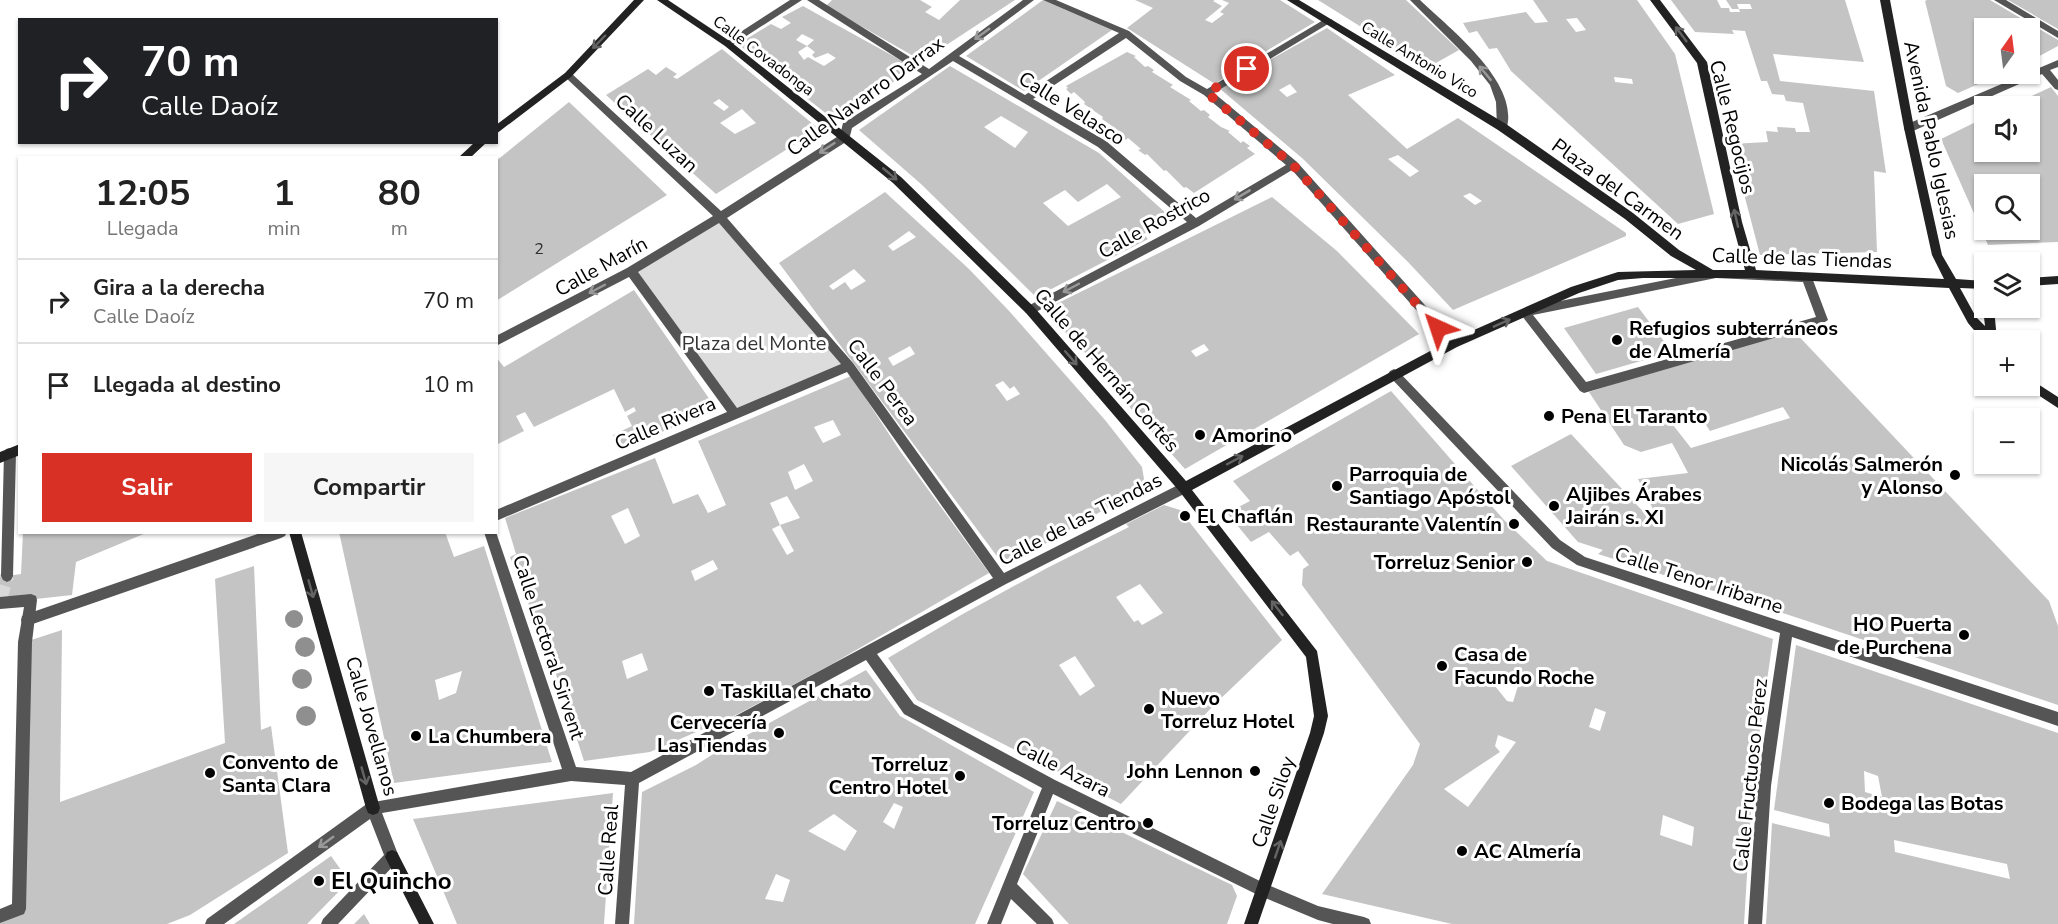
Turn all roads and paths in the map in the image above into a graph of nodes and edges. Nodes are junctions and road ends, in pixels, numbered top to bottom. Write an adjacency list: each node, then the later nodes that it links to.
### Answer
1 (639, 0): 20 (street, one-way to 20)
2 (662, 0): 15 (street, Calle Covadonga)
3 (797, 0): 15 (street)
4 (812, 0): 19 (street)
5 (1029, 0): 16 (street, Calle Navarro Darrax, one-way to 16)
6 (1048, 0): 13 (street)
7 (1292, 0): 12 (street, Calle Antonio Vico)
8 (1415, 0): 24 (street, one-way to 8)
9 (1655, 0): 35 (street, Calle Regocijos, one-way to 9)
10 (1885, 0): 25 (street, Avenida Pablo Iglesias)
11 (1999, 0): 14 (street)
12 (1328, 21): 22 (street); 24 (street, Calle Antonio Vico)
13 (1126, 33): 22 (street); 23 (street)
14 (2058, 35)
15 (729, 44): 27 (street, Calle Covadonga)
16 (951, 56): 19 (street, Calle Navarro Darrax); 23 (street, Calle Velasco)
17 (2058, 63): 18 (street)
18 (2044, 70): 21 (street); 25 (street)
19 (929, 74): 27 (street, Calle Navarro Darrax)
20 (568, 75): 26 (street); 31 (street, Calle Luzan)
21 (2058, 87)
22 (1207, 93): 30 (street)
23 (1024, 100): 32 (street, Calle Velasco)
24 (1502, 127): 34 (street, Plaza del Carmen)
25 (1909, 128): 39 (street, Avenida Pablo Iglesias)
26 (498, 129)
27 (845, 137): 31 (street, Calle Navarro Darrax, one-way to 31); 41 (street, Calle de Hernán Cortés, one-way to 41)
28 (480, 144): 29 (street)
29 (465, 156)
30 (1293, 165): 32 (street, Calle Rostrico, one-way to 32); 45 (street)
31 (720, 217): 33 (street, Calle Marín); 46 (street, Calle Perea)
32 (1195, 223): 41 (street, Calle Rostrico, one-way to 41)
33 (631, 271): 44 (street, Calle Marín, one-way to 44); 50 (street)
34 (1716, 274): 35 (street, Calle de las Tiendas); 36 (street); 42 (street); 42 (street, Calle de las Tiendas)
35 (1752, 274): 36 (street, Calle de las Tiendas)
36 (1807, 278): 39 (street, Calle de las Tiendas); 42 (street)
37 (2058, 280): 38 (street)
38 (2040, 281)
39 (1951, 284): 40 (street, Calle de las Tiendas); 43 (street, Avenida Pablo Iglesias)
40 (1974, 285)
41 (1030, 310): 52 (street, Calle de Hernán Cortés, one-way to 52)
42 (1525, 312): 45 (street, Calle de las Tiendas, one-way to 42)
43 (1982, 330)
44 (498, 341)
45 (1453, 344): 47 (street, Calle de las Tiendas)
46 (849, 366): 50 (street, Calle Rivera); 58 (street, Calle Perea)
47 (1394, 374): 52 (street, Calle de las Tiendas, one-way to 47); 61 (street, Calle Tenor Iribarne)
48 (2040, 390): 49 (street)
49 (2058, 402)
50 (735, 414): 53 (street, Calle Rivera)
51 (10, 453): 57 (street)
52 (1184, 488): 58 (street, Calle de las Tiendas); 63 (street, Calle de Hernán Cortés, one-way to 52)
53 (498, 515)
54 (275, 534): 60 (street)
55 (296, 534): 68 (street, Calle Jovellanos, one-way to 68)
56 (491, 534): 65 (street, Calle Lectoral Sirvent)
57 (7, 576)
58 (1002, 580): 62 (street, Calle de las Tiendas)
59 (0, 603): 60 (street)
60 (27, 620): 72 (street)
61 (1787, 630): 64 (street, Calle Tenor Iribarne); 81 (street, Calle Fructuoso Pérez)
62 (868, 652): 66 (street, Calle de las Tiendas); 67 (street, Calle Azara)
63 (1312, 655): 71 (street, Calle Siloy, one-way to 63)
64 (2058, 719)
65 (571, 774): 66 (street); 68 (street)
66 (632, 779): 76 (street, Calle Real)
67 (1050, 785): 70 (street); 71 (street, Calle Azara)
68 (373, 808): 69 (street, Calle Jovellanos); 73 (street, one-way to 73)
69 (392, 857): 74 (street); 75 (street, Calle Jovellanos)
70 (1009, 886): 77 (street); 78 (street)
71 (1263, 890): 79 (street, Calle Siloy); 80 (street, Calle Azara)
72 (0, 916)
73 (212, 924)
74 (328, 924)
75 (426, 924)
76 (622, 924)
77 (994, 924)
78 (1047, 924)
79 (1251, 924)
80 (1364, 924)
81 (1755, 924)

